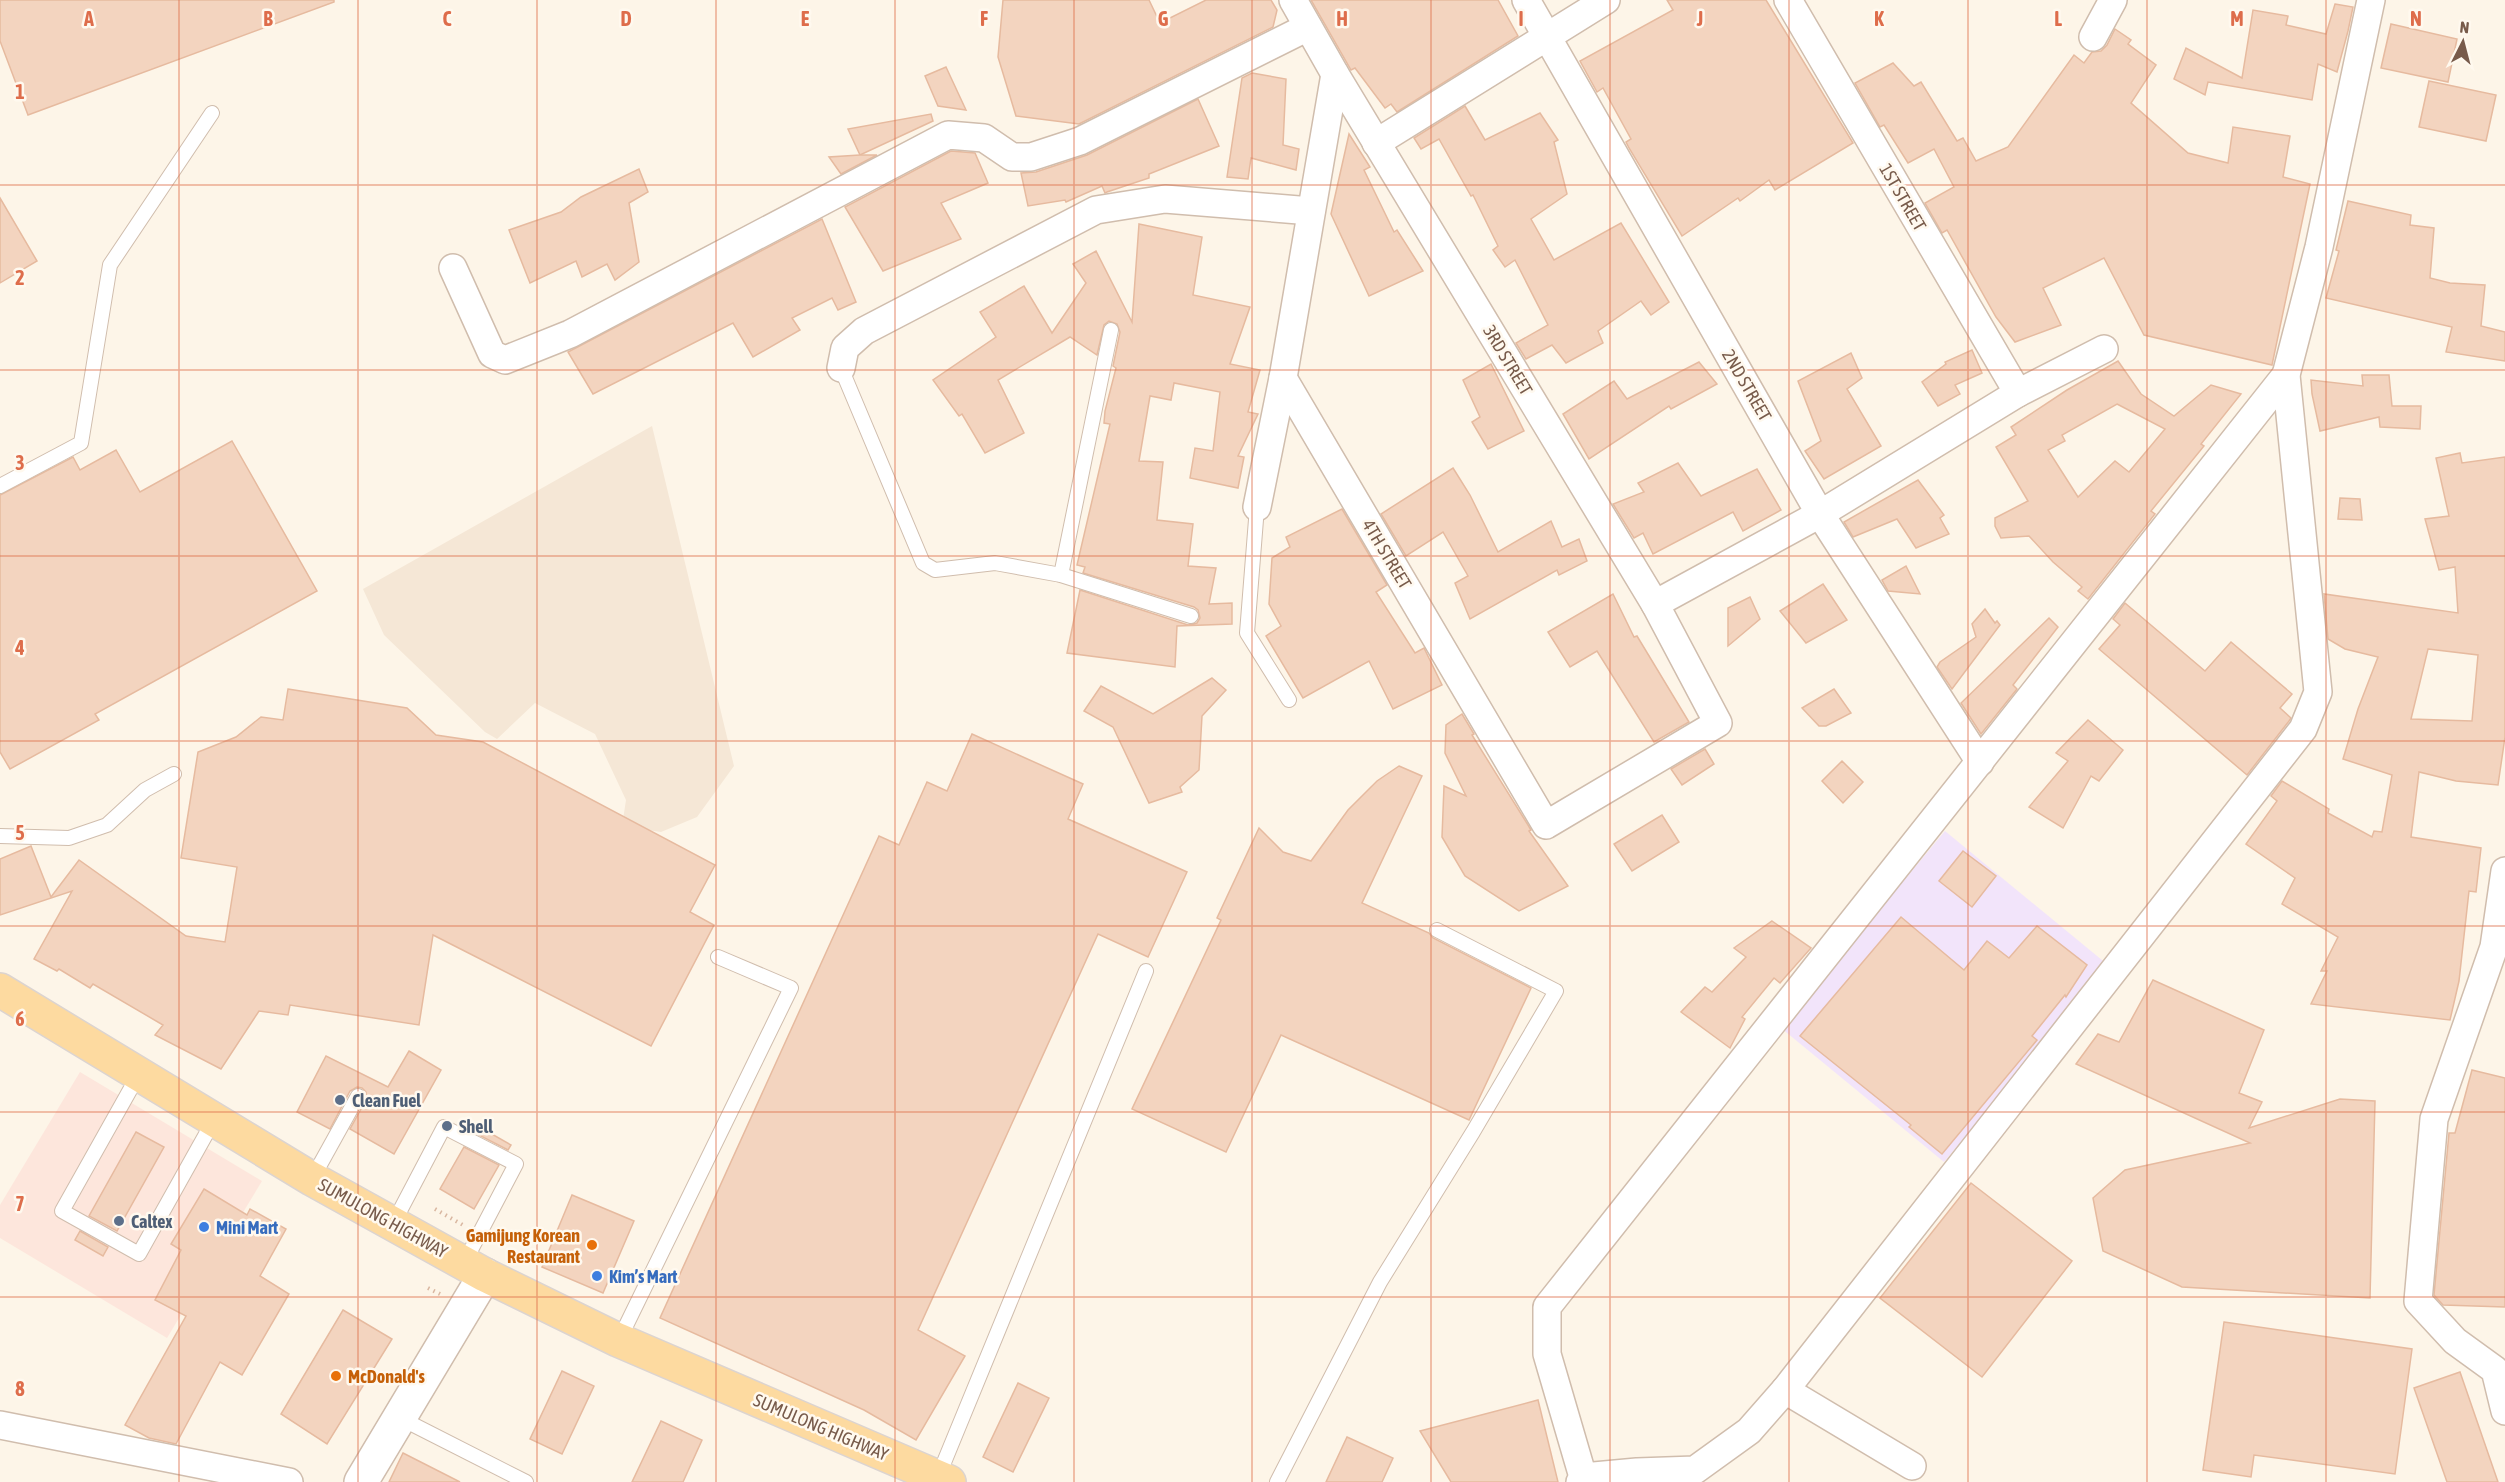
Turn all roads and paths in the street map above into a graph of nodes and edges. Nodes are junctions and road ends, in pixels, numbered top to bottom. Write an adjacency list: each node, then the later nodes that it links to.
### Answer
1 (1293, 0): 7 (street, 3RD STREET)
2 (1526, 0): 8 (street, 2ND STREET)
3 (1606, 0): 8 (street)
4 (1788, 0): 20 (street, 1ST STREET)
5 (2113, 0): 9 (street)
6 (2371, 0): 18 (street)
7 (1308, 27): 10 (street, 3RD STREET); 14 (street)
8 (1547, 36): 12 (street); 23 (street, 2ND STREET)
9 (2093, 37)
10 (1335, 74): 12 (street, 3RD STREET); 13 (street)
11 (212, 113): 21 (lane)
12 (1376, 143): 25 (street, 3RD STREET)
13 (1311, 211): 17 (street); 19 (street)
14 (453, 268)
15 (1111, 330): 24 (lane)
16 (2104, 349): 20 (street)
17 (841, 368): 24 (lane)
18 (2286, 375): 29 (street); 47 (street)
19 (1283, 378): 22 (street); 28 (street, 4TH STREET)
20 (2018, 393): 23 (street)
21 (0, 486)
22 (1257, 507): 27 (lane)
23 (1820, 513): 25 (street); 29 (street, 2ND STREET)
24 (1061, 575): 26 (lane)
25 (1655, 604): 28 (street, 3RD STREET)
26 (1191, 615)
27 (1289, 700)
28 (1718, 723)
29 (1980, 762): 54 (street)
30 (174, 774): 31 (lane)
31 (0, 836)
32 (2505, 871): 34 (street)
33 (1437, 930): 58 (lane)
34 (2500, 948): 48 (street)
35 (718, 957): 46 (lane)
36 (1146, 971): 53 (lane)
37 (0, 990): 38 (main road, SUMULONG HIGHWAY)
38 (139, 1074): 40 (main road, SUMULONG HIGHWAY); 40 (lane)
39 (358, 1096): 41 (lane)
40 (214, 1120): 41 (main road, SUMULONG HIGHWAY)
41 (312, 1179): 43 (main road, SUMULONG HIGHWAY)
42 (435, 1209): 44 (path)
43 (393, 1224): 44 (lane); 45 (main road, SUMULONG HIGHWAY)
44 (479, 1234): 45 (lane)
45 (474, 1269): 46 (main road, SUMULONG HIGHWAY); 49 (street)
46 (618, 1340): 53 (main road, SUMULONG HIGHWAY)
47 (1785, 1390): 51 (street); 54 (street)
48 (2505, 1411)
49 (399, 1418): 52 (lane); 56 (street)
50 (0, 1425): 55 (street)
51 (1912, 1466)
52 (503, 1476): 57 (lane)
53 (943, 1479)
54 (1582, 1480)
55 (289, 1482)
56 (361, 1482)
57 (526, 1482)
58 (1277, 1482)

